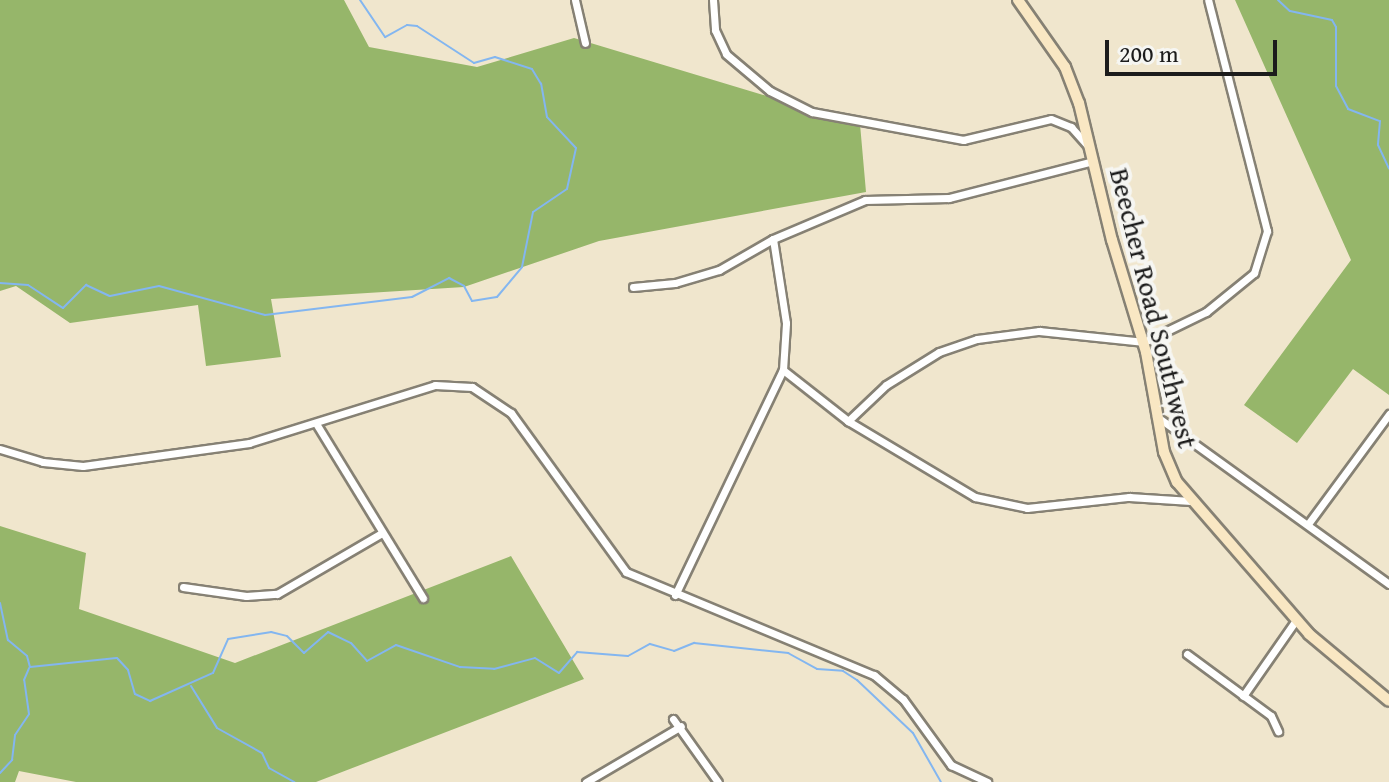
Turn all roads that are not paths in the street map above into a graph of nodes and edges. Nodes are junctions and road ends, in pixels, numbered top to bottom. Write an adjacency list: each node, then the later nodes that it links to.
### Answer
1 (575, 0): 5 (street)
2 (713, 0): 6 (street)
3 (1018, 0): 6 (street, Beecher Road Southwest)
4 (1208, 0): 10 (street)
5 (585, 43)
6 (1090, 148): 7 (street, Beecher Road Southwest)
7 (1093, 161): 8 (street); 10 (street, Beecher Road Southwest)
8 (773, 239): 9 (street); 11 (street)
9 (633, 287)
10 (1144, 342): 13 (street, Beecher Road Southwest); 14 (street)
11 (783, 370): 14 (street); 22 (street)
12 (1389, 414): 18 (street)
13 (1156, 416): 17 (street, Beecher Road Southwest); 18 (street)
14 (848, 421): 17 (street)
15 (317, 425): 16 (street); 19 (street); 22 (street)
16 (0, 449)
17 (1191, 501): 24 (street, Beecher Road Southwest)
18 (1308, 524): 20 (street)
19 (382, 533): 21 (street); 23 (street)
20 (1389, 584)
21 (183, 587)
22 (675, 595): 33 (street)
23 (423, 598)
24 (1296, 620): 26 (street); 27 (street, Beecher Road Southwest)
25 (1187, 654): 26 (street)
26 (1243, 696): 30 (street)
27 (1389, 701)
28 (673, 719): 29 (street)
29 (681, 726): 31 (street); 32 (street)
30 (1278, 731)
31 (586, 782)
32 (718, 782)
33 (987, 782)

